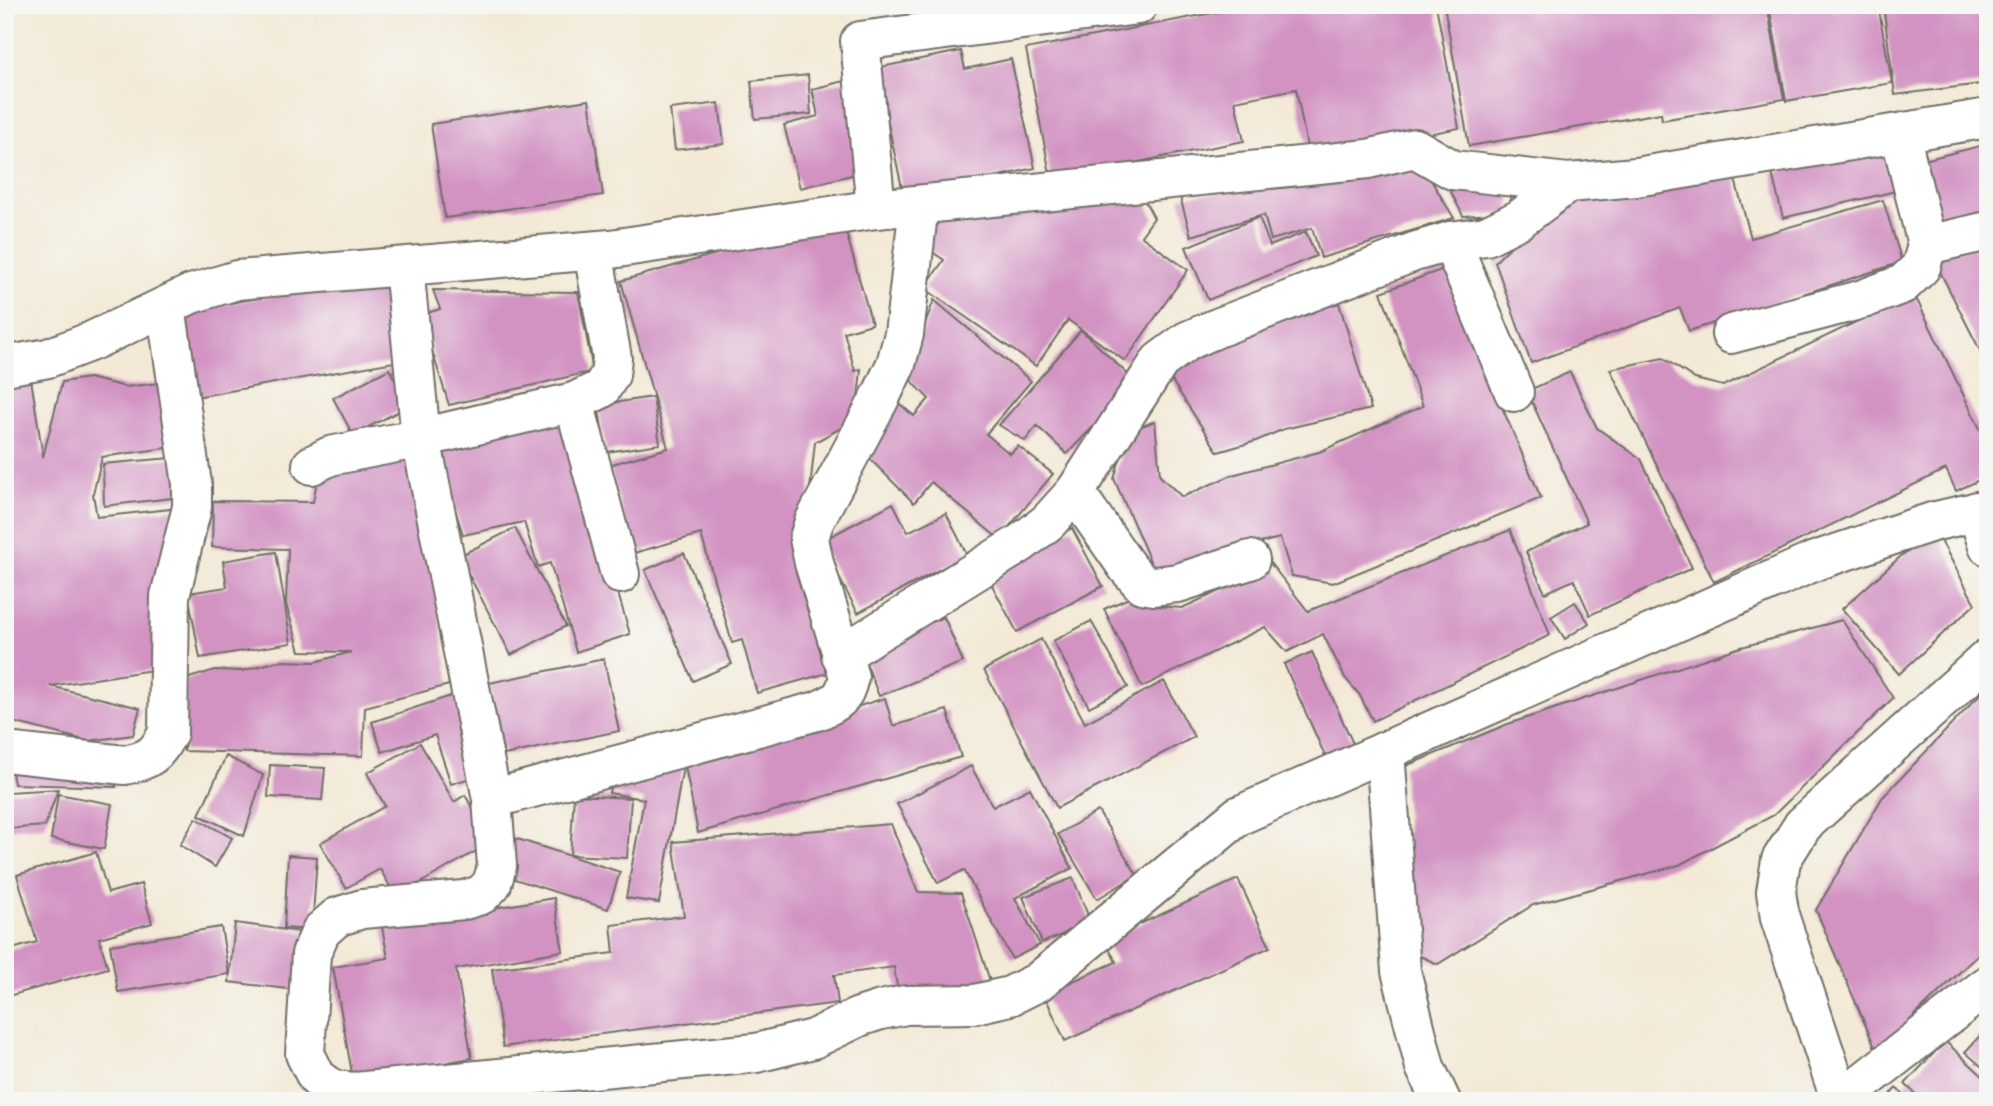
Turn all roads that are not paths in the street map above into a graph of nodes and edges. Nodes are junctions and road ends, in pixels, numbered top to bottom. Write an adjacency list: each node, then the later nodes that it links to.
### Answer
1 (1138, 5): 6 (street)
2 (1988, 118): 3 (street)
3 (1900, 133): 4 (street); 9 (street)
4 (1568, 183): 5 (street); 8 (street)
5 (919, 205): 6 (street); 23 (street)
6 (876, 209): 10 (street)
7 (1988, 230): 9 (street)
8 (1451, 241): 15 (street); 19 (street)
9 (1927, 245): 13 (street)
10 (593, 251): 11 (street); 16 (street)
11 (404, 267): 12 (street); 17 (street)
12 (166, 306): 14 (street); 26 (street)
13 (1731, 334)
14 (5, 366)
15 (1514, 392)
16 (574, 402): 17 (street); 22 (street)
17 (421, 438): 18 (street); 27 (street)
18 (312, 465)
19 (1074, 492): 21 (street); 23 (street)
20 (1984, 522): 25 (street)
21 (1250, 560)
22 (620, 574)
23 (841, 655): 27 (street)
24 (1988, 658): 28 (street)
25 (1385, 751): 27 (street); 29 (street)
26 (5, 752)
27 (492, 799)
28 (1988, 985)
29 (1441, 1101)

